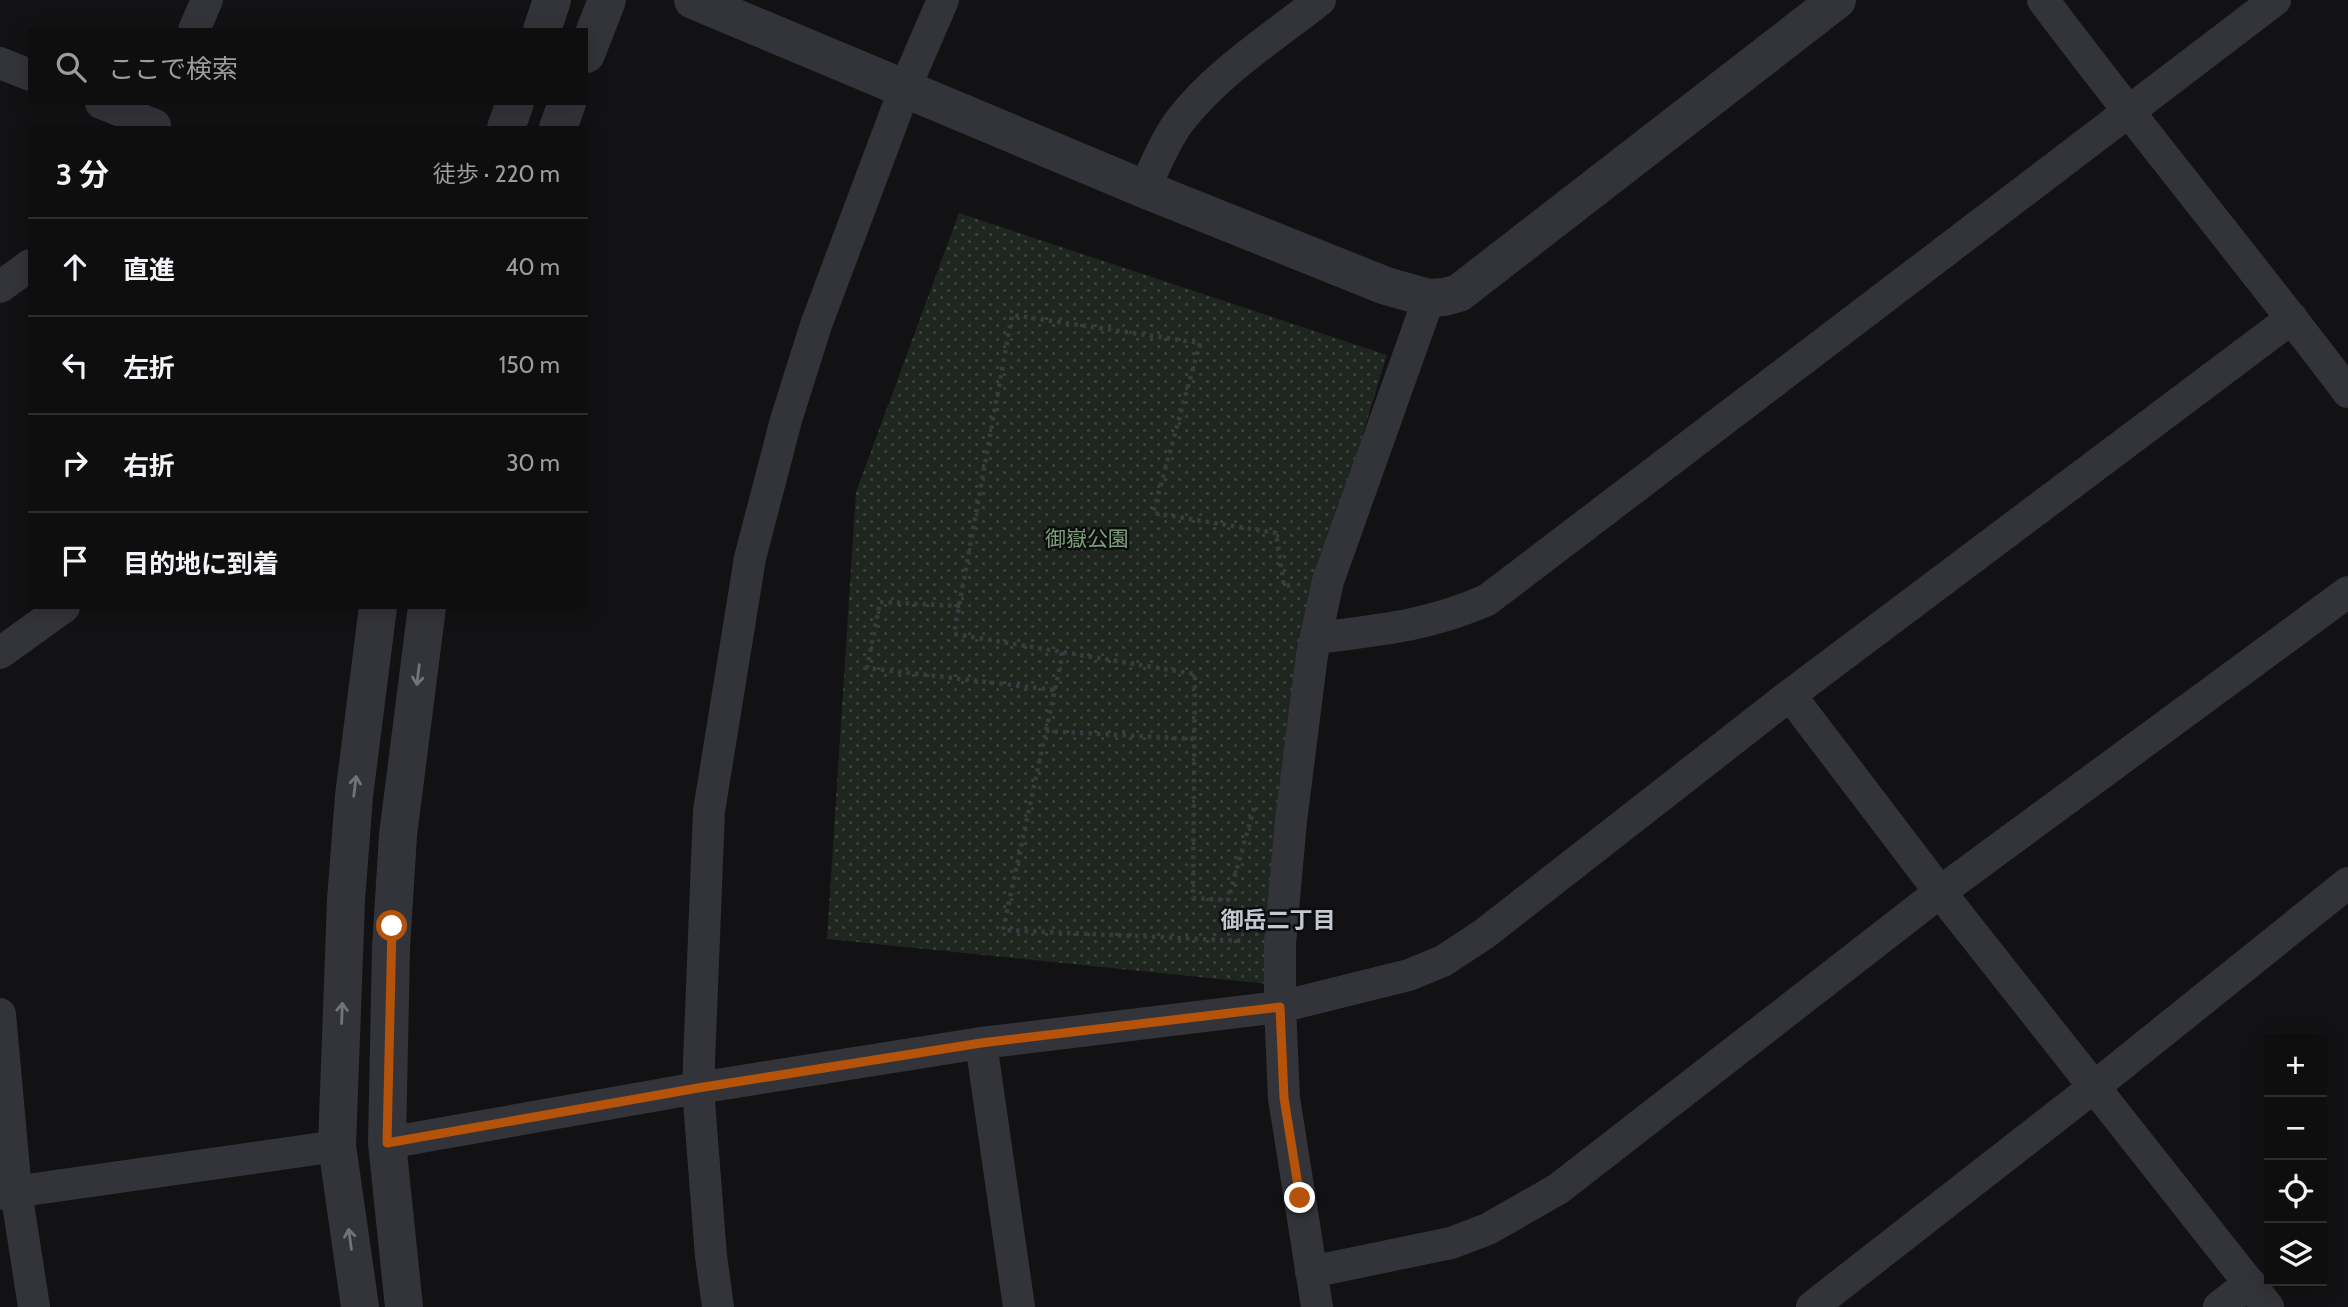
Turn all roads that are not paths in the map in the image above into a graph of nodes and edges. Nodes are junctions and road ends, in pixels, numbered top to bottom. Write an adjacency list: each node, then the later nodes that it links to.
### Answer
1 (207, 0): 10 (street)
2 (552, 0): 11 (street)
3 (607, 0): 12 (street)
4 (693, 0): 15 (street)
5 (943, 0): 15 (street)
6 (1320, 0): 23 (street)
7 (1837, 0): 26 (street)
8 (2043, 0): 19 (street)
9 (2275, 0): 19 (street)
10 (195, 28)
11 (543, 28)
12 (588, 49)
13 (0, 63): 14 (street)
14 (28, 74)
15 (905, 88): 23 (street); 42 (street)
16 (108, 105): 20 (street)
17 (514, 105): 21 (street)
18 (566, 105): 22 (street)
19 (2127, 112): 27 (street); 33 (street)
20 (158, 119)
21 (507, 126)
22 (559, 126)
23 (1144, 189): 26 (street)
24 (28, 266): 25 (street)
25 (0, 287)
26 (1429, 298): 33 (street)
27 (2292, 318): 28 (street); 35 (street)
28 (2348, 392)
29 (2348, 592): 37 (street)
30 (61, 609): 34 (street)
31 (378, 609): 44 (street, one-way to 31)
32 (428, 609): 43 (street, one-way to 43)
33 (1317, 638): 38 (street)
34 (0, 653)
35 (1790, 695): 37 (street); 38 (street)
36 (2348, 883): 41 (street)
37 (1940, 892): 41 (street); 46 (street)
38 (1280, 1007): 40 (street); 46 (street)
39 (0, 1014): 45 (street)
40 (981, 1043): 42 (street); 52 (street)
41 (2094, 1087): 47 (street); 54 (street)
42 (698, 1088): 43 (street); 51 (street)
43 (387, 1143): 50 (street)
44 (337, 1146): 45 (street); 49 (street, one-way to 44)
45 (8, 1192): 48 (street)
46 (1311, 1272): 53 (street)
47 (2259, 1295): 55 (street)
48 (34, 1307)
49 (360, 1307)
50 (404, 1307)
51 (718, 1307)
52 (1019, 1307)
53 (1317, 1307)
54 (1812, 1307)
55 (2219, 1307)

